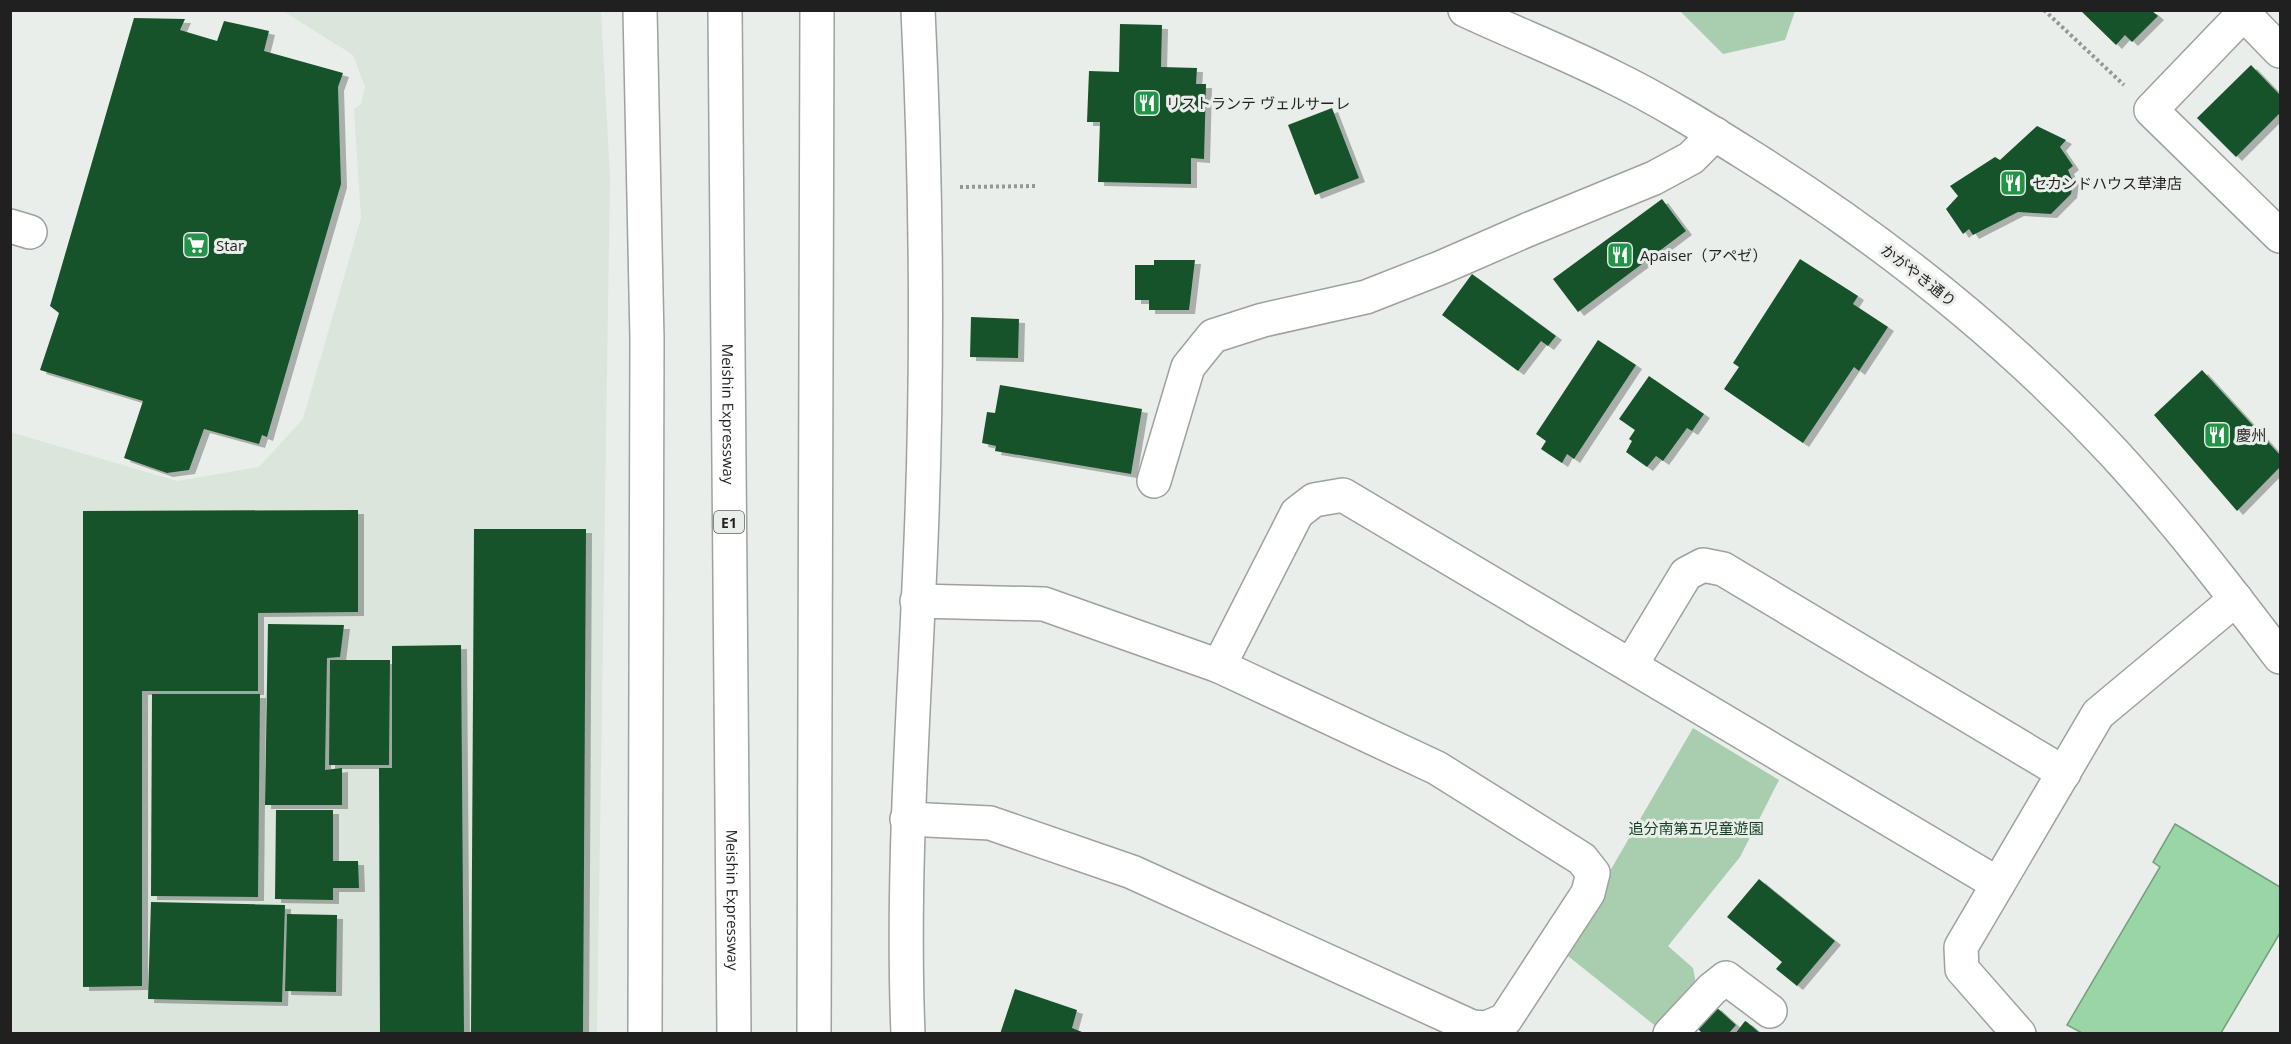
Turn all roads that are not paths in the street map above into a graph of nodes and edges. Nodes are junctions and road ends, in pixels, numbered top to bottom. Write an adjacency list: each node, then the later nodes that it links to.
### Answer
1 (640, 10): 20 (main road)
2 (725, 10): 21 (main road, Meishin Expressway / E1)
3 (817, 10): 22 (main road)
4 (918, 10): 12 (main road)
5 (1465, 10): 8 (main road, かがやき通り)
6 (2244, 12): 7 (main road); 9 (main road)
7 (2280, 51)
8 (1715, 134): 10 (main road); 11 (main road, かがやき通り)
9 (2280, 236)
10 (1154, 482)
11 (2236, 599): 13 (main road, かがやき通り); 16 (main road)
12 (917, 601): 15 (main road); 17 (main road)
13 (2280, 657)
14 (1631, 665): 15 (main road); 16 (main road); 18 (main road)
15 (1219, 666): 17 (main road)
16 (2064, 773): 18 (main road)
17 (907, 819): 23 (main road)
18 (1998, 884): 25 (main road)
19 (1770, 1011): 24 (main road)
20 (645, 1034)
21 (734, 1034)
22 (814, 1034)
23 (908, 1034)
24 (1670, 1034)
25 (2019, 1034)

